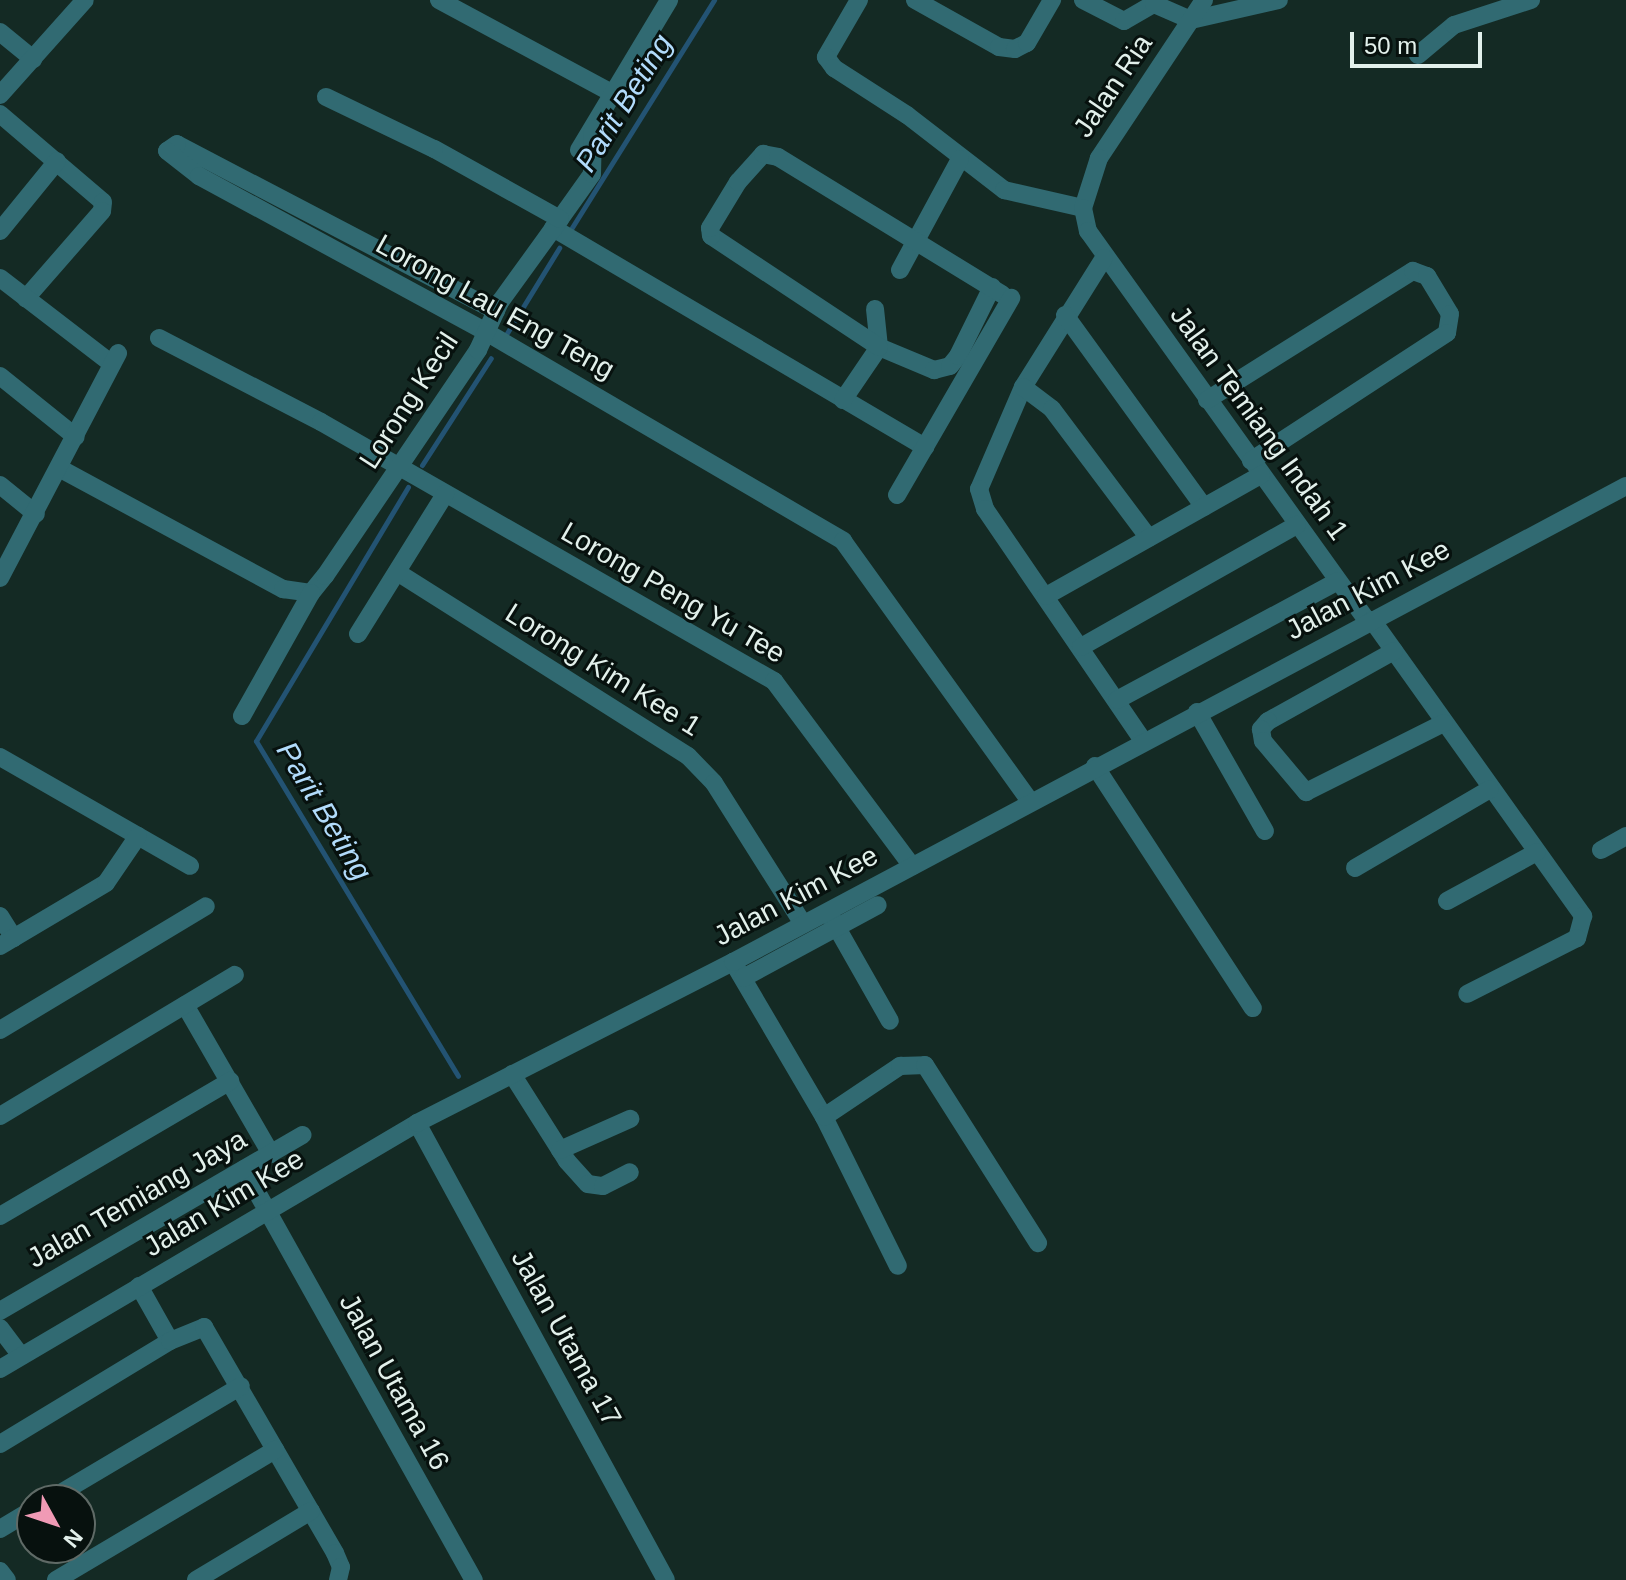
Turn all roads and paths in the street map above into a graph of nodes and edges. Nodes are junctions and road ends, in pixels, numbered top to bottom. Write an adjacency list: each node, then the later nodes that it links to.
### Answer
1 (439, 0): 16 (street)
2 (669, 0): 16 (street)
3 (859, 0): 22 (street)
4 (915, 0): 11 (street)
5 (1052, 0): 11 (street)
6 (1083, 0): 12 (street)
7 (1204, 0): 12 (street, Jalan Ria)
8 (1279, 0): 12 (street)
9 (1531, 0): 14 (street)
10 (83, 1): 15 (street)
11 (949, 8)
12 (1191, 20): 24 (street, Jalan Ria)
13 (0, 32): 15 (street)
14 (1418, 55)
15 (33, 59): 17 (street)
16 (612, 93): 20 (street)
17 (0, 95)
18 (326, 97): 26 (street)
19 (0, 114): 23 (street)
20 (593, 126): 21 (street); 26 (street, Lorong Kecil)
21 (579, 150)
22 (960, 159): 24 (street); 27 (street)
23 (57, 161): 25 (street); 32 (street)
24 (1083, 208): 28 (street, Jalan Temiang Indah 1)
25 (0, 231)
26 (563, 232): 34 (street, Lorong Kecil); 41 (street)
27 (914, 244): 29 (street); 31 (street); 38 (street)
28 (1104, 258): 35 (street); 42 (street, Jalan Temiang Indah 1)
29 (900, 270)
30 (0, 278): 32 (street)
31 (1002, 293): 38 (street); 44 (street)
32 (26, 298): 43 (street)
33 (875, 309): 38 (street)
34 (496, 311): 37 (street, Lorong Kecil); 37 (street, Lorong Lau Eng Teng)
35 (1065, 315): 40 (street); 52 (street)
36 (159, 338): 47 (street, Lorong Peng Yu Tee)
37 (497, 339): 47 (street, Lorong Kecil); 73 (street, Lorong Lau Eng Teng)
38 (879, 347): 41 (street)
39 (0, 376): 43 (street)
40 (1023, 387): 55 (street); 60 (street)
41 (843, 400): 44 (street)
42 (1207, 400): 46 (street, Jalan Temiang Indah 1); 46 (street)
43 (76, 437): 45 (street)
44 (925, 447): 51 (street)
45 (59, 468): 53 (street); 59 (street)
46 (1256, 468): 52 (street); 54 (street, Jalan Temiang Indah 1)
47 (414, 475): 50 (street, Lorong Peng Yu Tee); 59 (street, Lorong Kecil)
48 (0, 485): 53 (street)
49 (1626, 486): 61 (street, Jalan Kim Kee)
50 (445, 494): 56 (street); 80 (street, Lorong Peng Yu Tee)
51 (897, 495)
52 (1204, 507): 55 (street)
53 (36, 514): 57 (street)
54 (1297, 525): 58 (street, Jalan Temiang Indah 1); 63 (street)
55 (1149, 538): 60 (street)
56 (397, 572): 62 (street); 87 (street, Lorong Kim Kee 1)
57 (0, 578)
58 (1338, 581): 61 (street, Jalan Temiang Indah 1); 65 (street)
59 (311, 593): 67 (street, Lorong Kecil)
60 (1046, 596): 63 (street)
61 (1370, 621): 64 (street, Jalan Temiang Indah 1); 66 (street, Jalan Kim Kee)
62 (358, 634)
63 (1081, 647): 65 (street)
64 (1394, 651): 68 (street, Jalan Temiang Indah 1); 68 (street)
65 (1117, 700): 69 (street)
66 (1197, 712): 69 (street, Jalan Kim Kee); 74 (street)
67 (242, 716)
68 (1444, 723): 72 (street, Jalan Temiang Indah 1)
69 (1143, 741): 71 (street, Jalan Kim Kee)
70 (0, 757): 75 (street)
71 (1095, 766): 73 (street, Jalan Kim Kee); 94 (street)
72 (1490, 789): 78 (street, Jalan Temiang Indah 1); 81 (street)
73 (1029, 800): 80 (street, Jalan Kim Kee)
74 (1265, 831)
75 (138, 836): 79 (street); 89 (street)
76 (1626, 836): 77 (street)
77 (1601, 850)
78 (1537, 852): 82 (street); 92 (street, Jalan Temiang Indah 1)
79 (190, 866)
80 (912, 866): 85 (street, Jalan Kim Kee)
81 (1355, 868)
82 (1447, 901)
83 (878, 905): 88 (street)
84 (206, 906): 96 (street)
85 (828, 911): 87 (street, Jalan Kim Kee); 88 (street)
86 (0, 916): 89 (street)
87 (803, 924): 90 (street, Jalan Kim Kee)
88 (838, 928): 90 (street); 95 (street)
89 (7, 942)
90 (738, 970): 97 (street, Jalan Kim Kee); 100 (street)
91 (235, 975): 93 (street)
92 (1467, 994)
93 (185, 1005): 98 (street); 99 (street)
94 (1253, 1008)
95 (890, 1021)
96 (0, 1030)
97 (512, 1074): 102 (street, Jalan Kim Kee); 104 (street)
98 (230, 1081): 105 (street); 109 (street)
99 (0, 1116)
100 (824, 1117): 110 (street); 111 (street)
101 (630, 1119): 104 (street)
102 (417, 1123): 108 (street, Jalan Kim Kee); 129 (street, Jalan Utama 17)
103 (302, 1135): 105 (street, Jalan Temiang Jaya)
104 (560, 1150): 107 (street)
105 (271, 1154): 106 (street, Jalan Temiang Jaya)
106 (244, 1169): 108 (street, Jalan Utama 16); 113 (street, Jalan Temiang Jaya)
107 (630, 1172)
108 (267, 1210): 112 (street, Jalan Kim Kee); 128 (street, Jalan Utama 16)
109 (0, 1216)
110 (1038, 1243)
111 (898, 1266)
112 (139, 1286): 115 (street); 116 (street, Jalan Kim Kee)
113 (0, 1311)
114 (0, 1328): 116 (street)
115 (170, 1341): 118 (street); 119 (street)
116 (21, 1356): 117 (street, Jalan Kim Kee)
117 (0, 1369)
118 (241, 1386): 120 (street); 121 (street)
119 (0, 1444)
120 (275, 1450): 122 (street); 126 (street)
121 (76, 1484)
122 (311, 1511): 124 (street); 127 (street)
123 (0, 1571): 125 (street)
124 (340, 1573)
125 (7, 1580)
126 (56, 1580)
127 (196, 1580)
128 (474, 1580)
129 (666, 1580)

